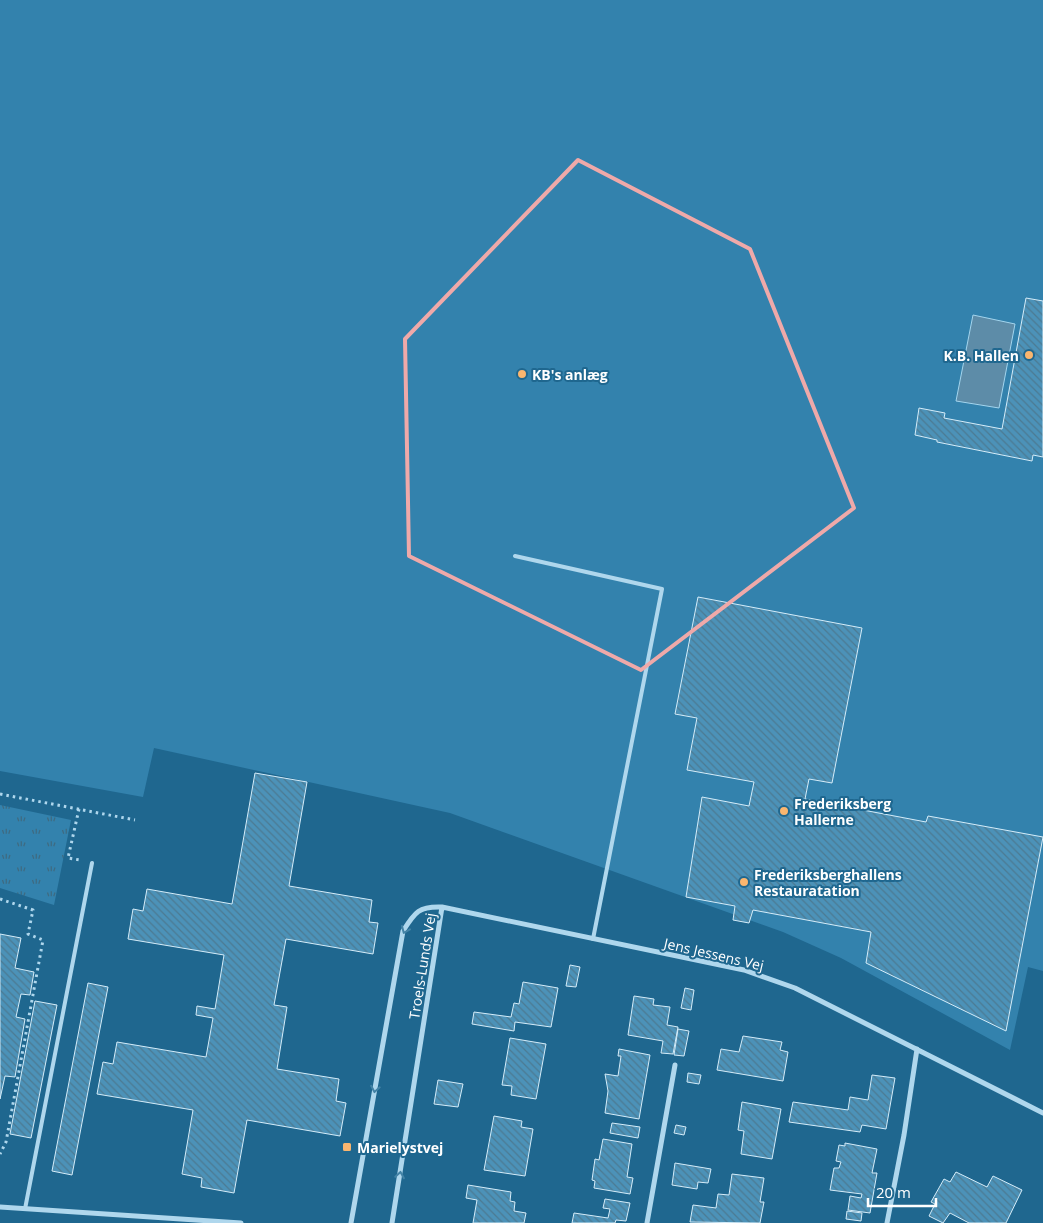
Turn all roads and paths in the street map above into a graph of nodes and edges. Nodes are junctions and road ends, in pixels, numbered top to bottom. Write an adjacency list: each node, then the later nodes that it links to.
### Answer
1 (515, 556): 8 (lane)
2 (0, 794): 3 (path)
3 (79, 809): 4 (path); 5 (path)
4 (135, 820)
5 (92, 863): 14 (lane)
6 (0, 898): 12 (path)
7 (442, 907): 8 (street, Jens Jessens Vej); 16 (street, Troels-Lunds Vej, one-way to 16); 17 (street, Troels-Lunds Vej, one-way to 7)
8 (593, 939): 9 (street, Jens Jessens Vej)
9 (917, 1049): 11 (street, Jens Jessens Vej); 19 (street)
10 (675, 1065): 18 (street)
11 (1043, 1113)
12 (0, 1154)
13 (0, 1207): 14 (street)
14 (25, 1209): 15 (street)
15 (241, 1223)
16 (351, 1223)
17 (392, 1223)
18 (647, 1223)
19 (887, 1223)

